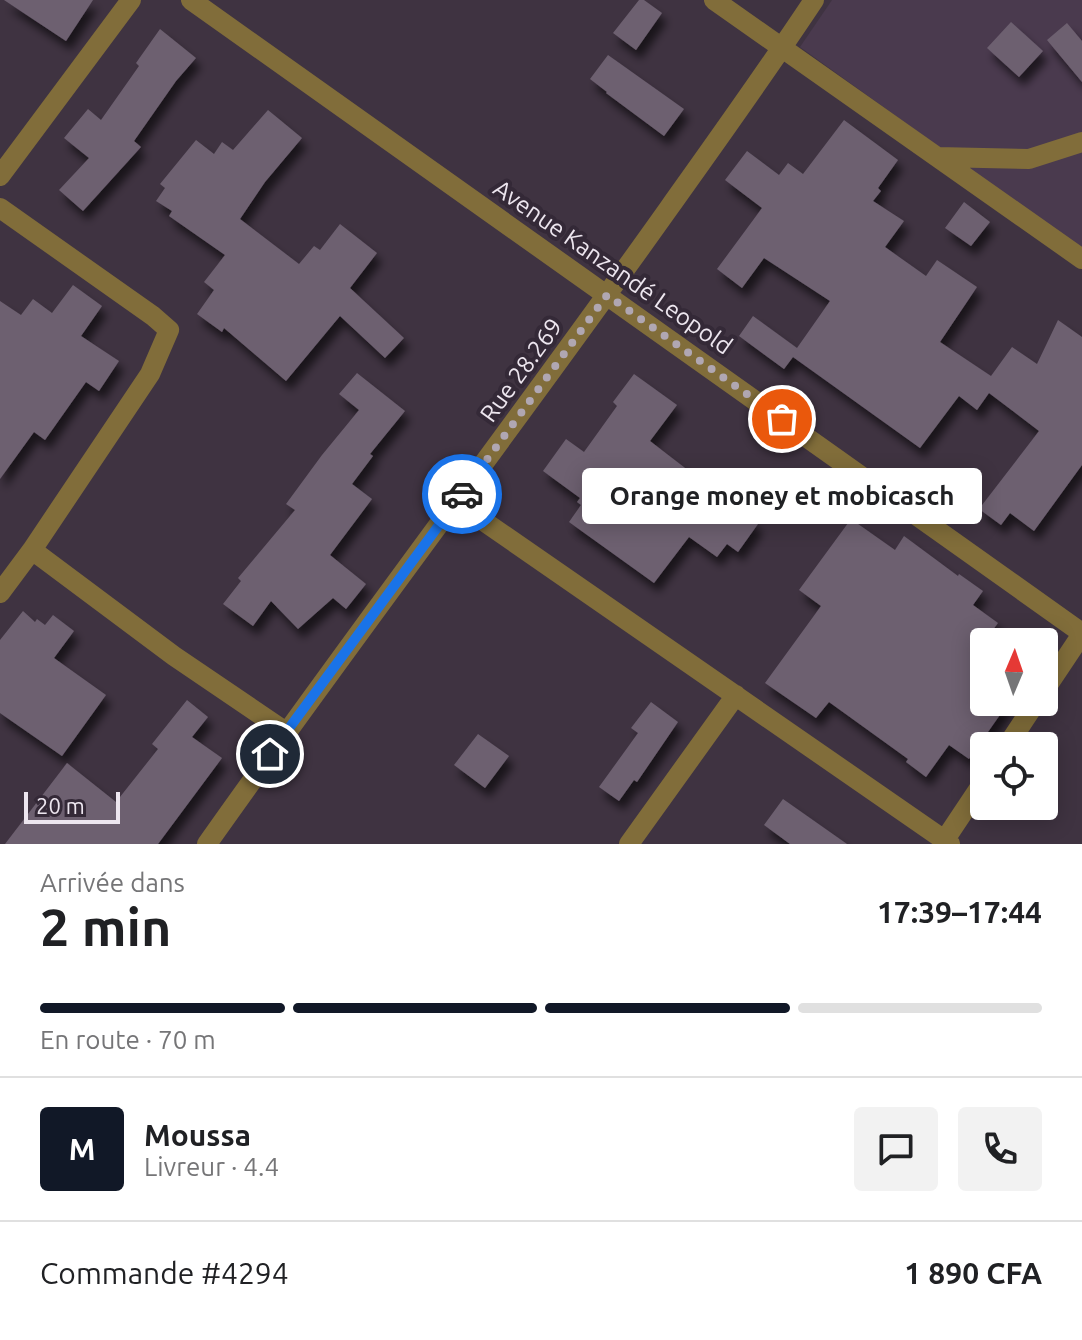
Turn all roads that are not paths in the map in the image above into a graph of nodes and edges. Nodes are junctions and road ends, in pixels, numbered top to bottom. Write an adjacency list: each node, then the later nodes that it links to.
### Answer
1 (131, 0): 8 (street)
2 (191, 0): 11 (street, Avenue Kanzandé Leopold)
3 (714, 0): 5 (street)
4 (814, 0): 5 (street, Rue 28.269)
5 (782, 48): 7 (street); 11 (street, Rue 28.269)
6 (1082, 142): 7 (street)
7 (937, 157): 10 (street)
8 (0, 176)
9 (0, 208): 13 (street)
10 (1082, 259)
11 (607, 295): 12 (street, Rue 28.269); 15 (street, Avenue Kanzandé Leopold)
12 (456, 502): 17 (street); 18 (street, Rue 28.269)
13 (32, 550): 14 (street); 18 (street)
14 (0, 593)
15 (1082, 633): 16 (street)
16 (1058, 670)
17 (736, 695): 20 (street); 22 (street)
18 (286, 732): 21 (street, Rue 28.269)
19 (970, 803): 20 (street)
20 (945, 843)
21 (207, 844)
22 (629, 844)

